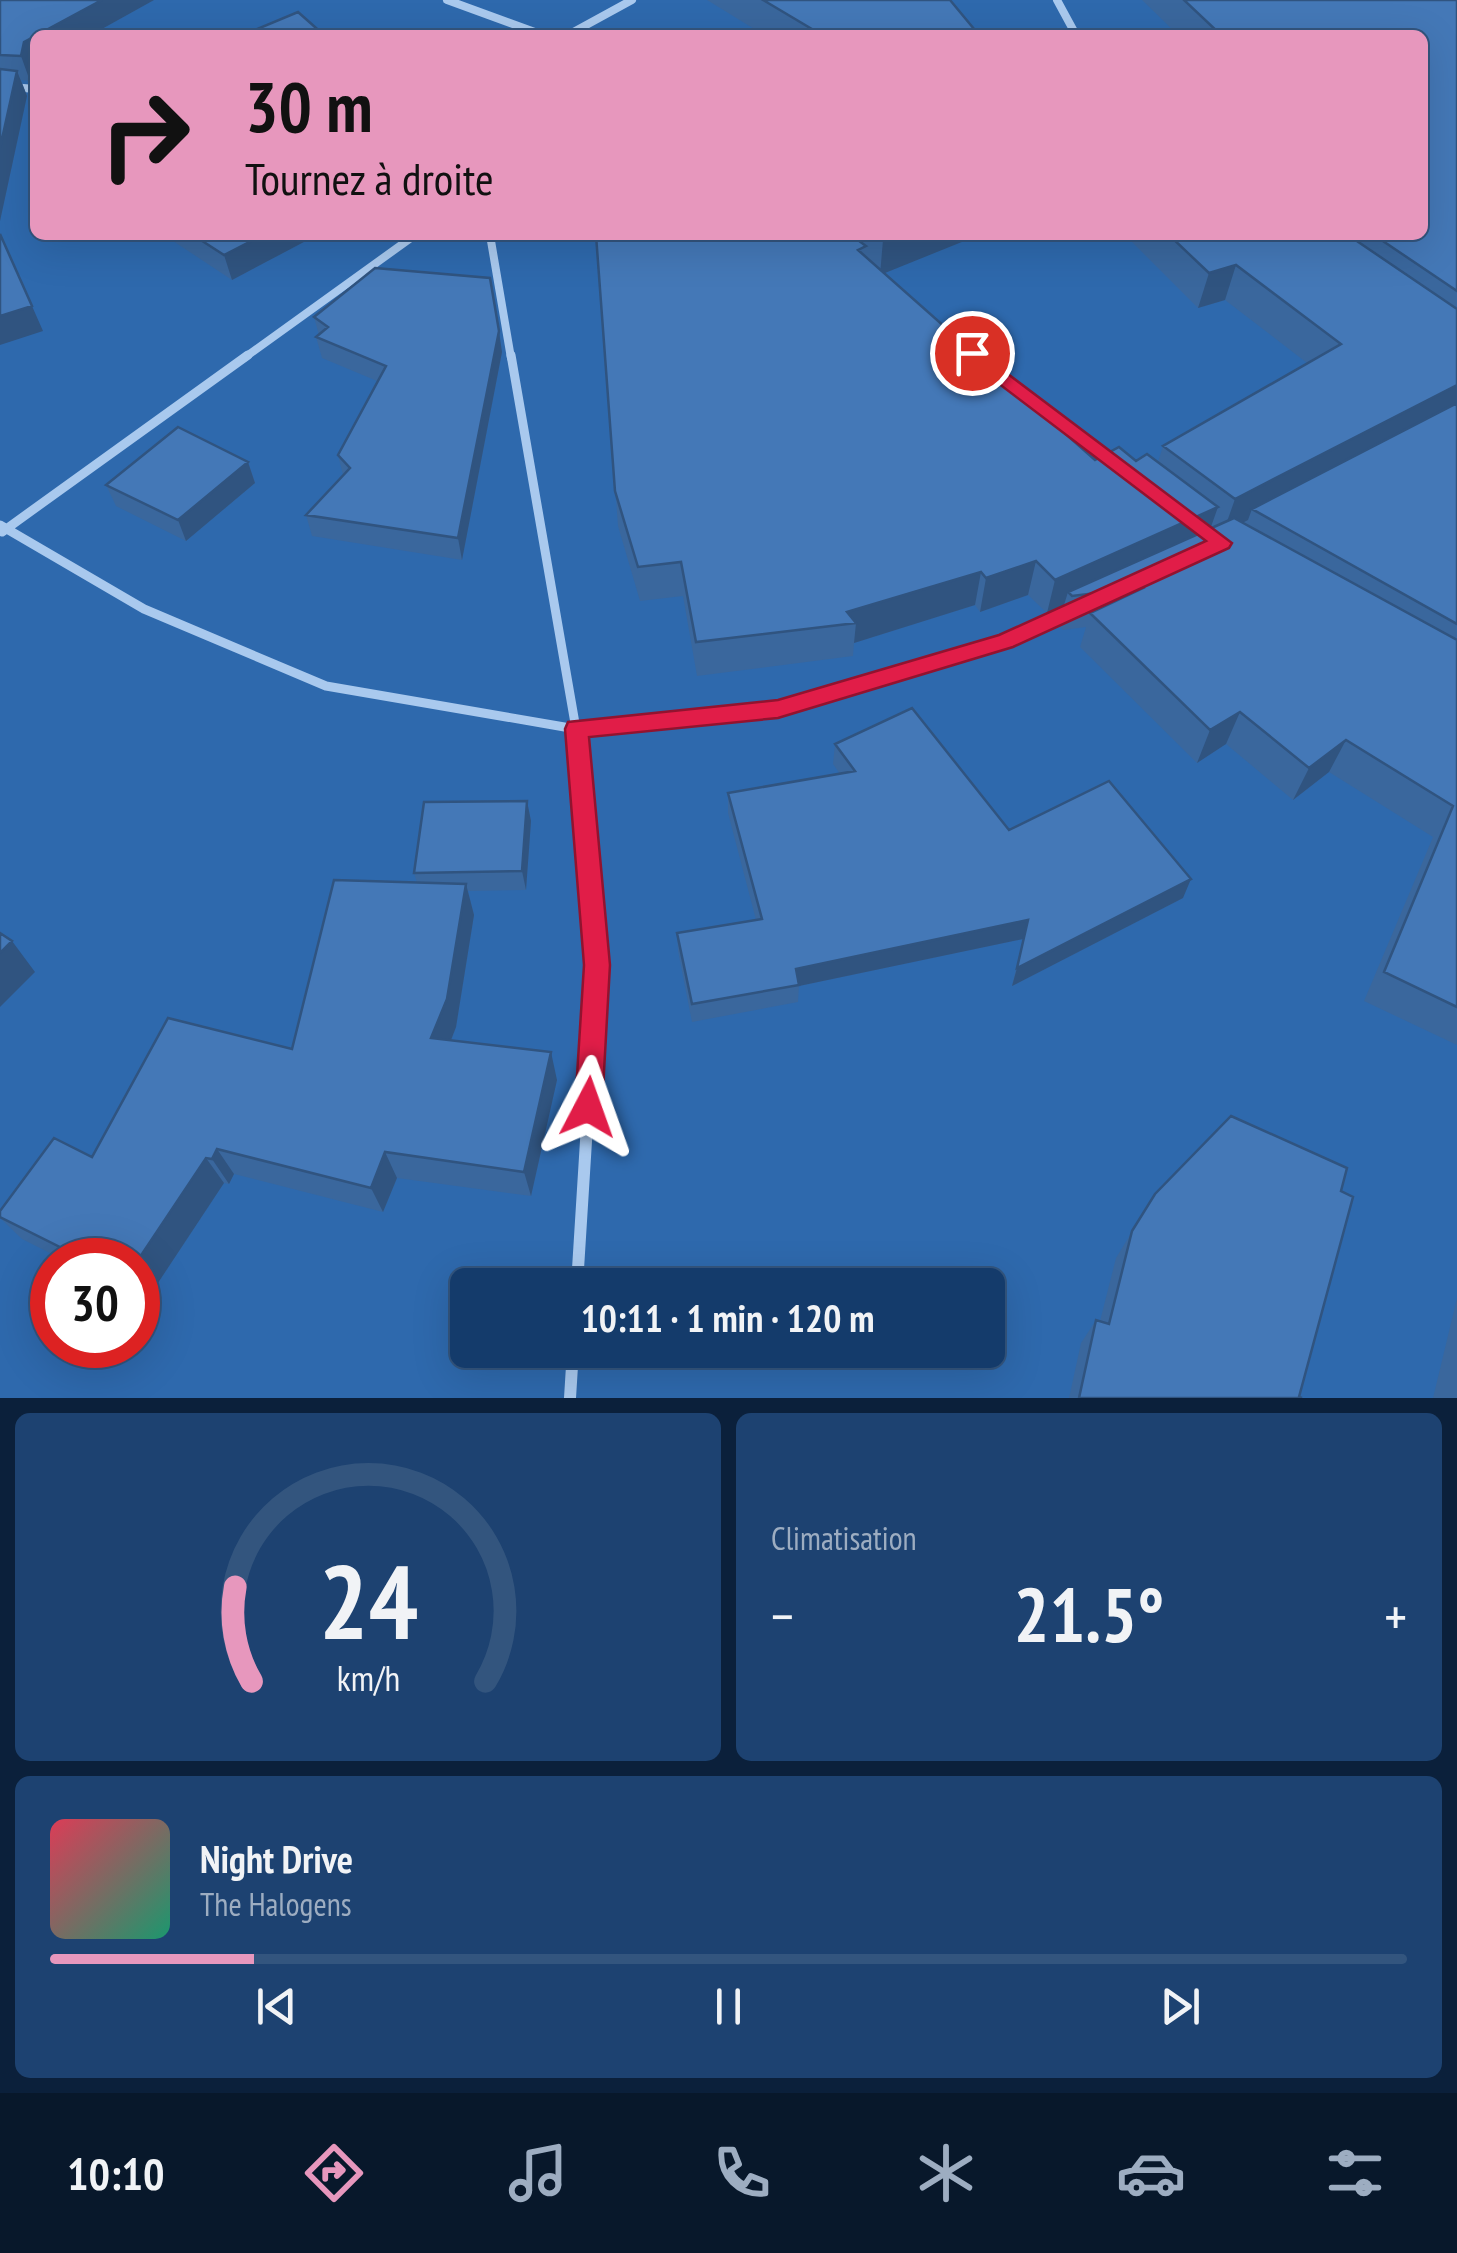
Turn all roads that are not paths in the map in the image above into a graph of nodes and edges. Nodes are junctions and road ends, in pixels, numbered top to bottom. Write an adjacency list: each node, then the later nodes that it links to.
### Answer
1 (447, 0): 4 (street)
2 (632, 0): 5 (street)
3 (1057, 0): 6 (street)
4 (529, 30)
5 (577, 30)
6 (1073, 30)
7 (0, 86): 8 (street)
8 (30, 89)
9 (408, 240): 13 (street)
10 (491, 240): 15 (street)
11 (972, 353): 12 (street)
12 (1128, 472)
13 (1, 529): 15 (street)
14 (1078, 608): 15 (street)
15 (576, 729): 16 (street)
16 (579, 1268)
17 (572, 1368): 18 (street)
18 (570, 1398)

